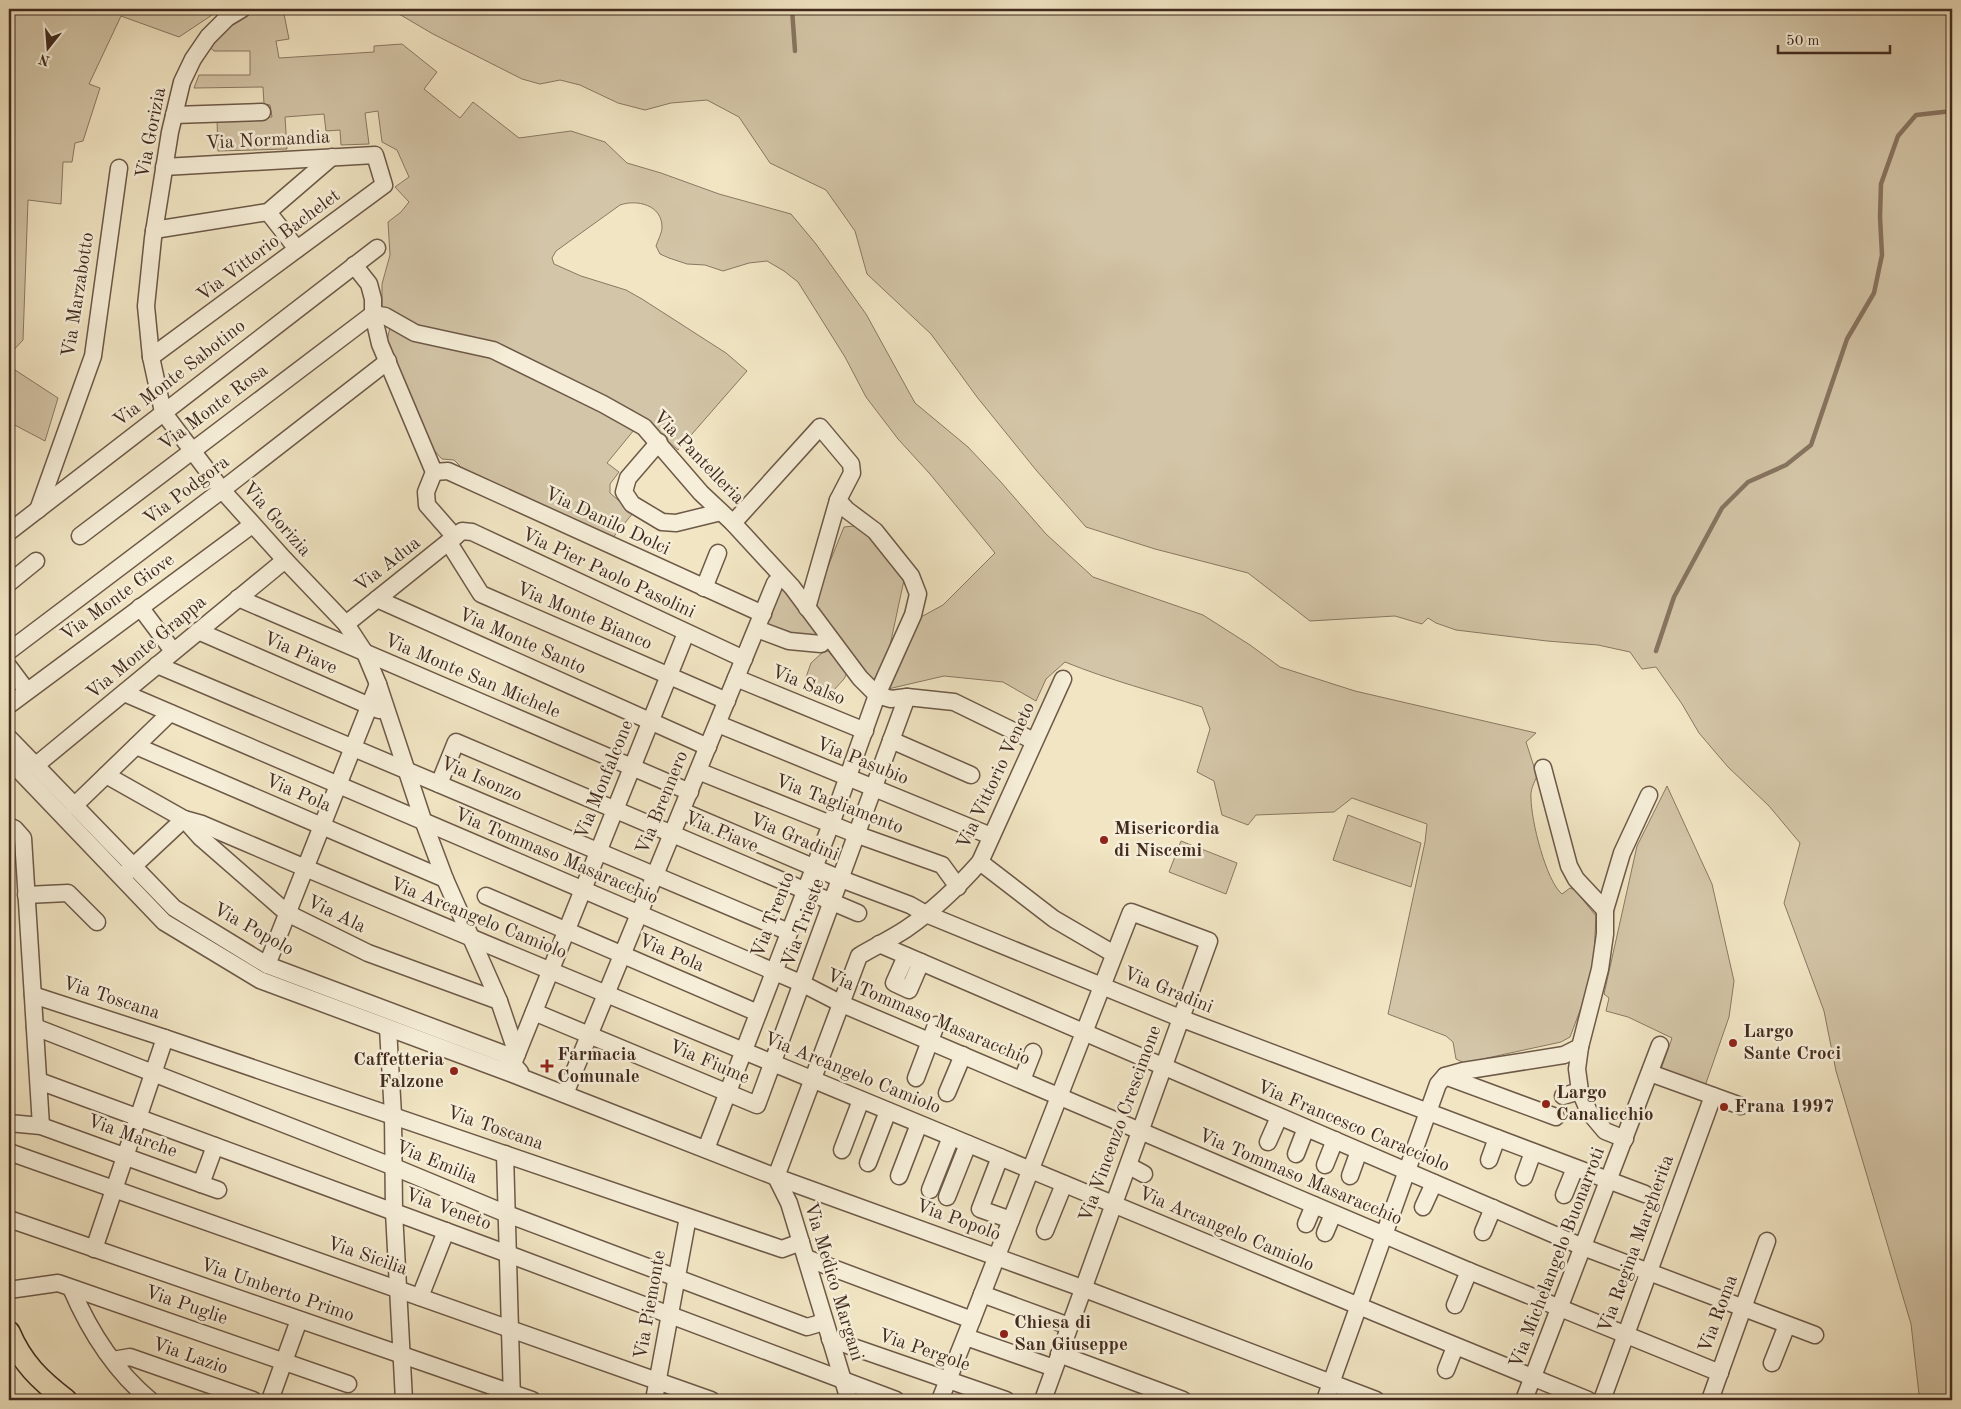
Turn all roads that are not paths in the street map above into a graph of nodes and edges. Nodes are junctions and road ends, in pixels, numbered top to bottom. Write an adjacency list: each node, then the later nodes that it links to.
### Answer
1 (242, 9): 3 (street, Via Gorizia)
2 (262, 112): 3 (street)
3 (174, 115): 6 (street, Via Gorizia)
4 (375, 155): 5 (street, Via Normandia); 11 (street, Via Vittorio Bachelet)
5 (332, 157): 6 (street, Via Normandia); 8 (street)
6 (164, 167): 9 (street, Via Gorizia)
7 (119, 168): 22 (street, Via Marzabotto)
8 (268, 212): 9 (street); 11 (street)
9 (154, 230): 14 (street, Via Gorizia)
10 (377, 248): 12 (street, Via Monte Sabotino)
11 (297, 249): 14 (street, Via Vittorio Bachelet)
12 (354, 265): 13 (street); 16 (street, Via Monte Sabotino)
13 (373, 314): 15 (street); 17 (street, Via Pantelleria); 18 (street, Via Monte Rosa)
14 (151, 358): 16 (street, Via Gorizia)
15 (388, 361): 19 (street); 20 (street, Via Podgora)
16 (163, 412): 18 (street, Via Gorizia); 22 (street, Via Monte Sabotino)
17 (659, 442): 23 (street, Via Pantelleria); 23 (street)
18 (192, 450): 20 (street, Via Gorizia); 26 (street, Via Monte Rosa)
19 (434, 472): 27 (street, Via Monte Bianco); 33 (street, Via Danilo Dolci)
20 (222, 490): 24 (street, Via Gorizia); 43 (street, Via Podgora)
21 (838, 500): 23 (street); 37 (street); 55 (street, Via Trento)
22 (38, 510): 25 (street, Via Monte Sabotino)
23 (727, 517): 37 (street, Via Pantelleria)
24 (252, 525): 29 (street, Via Gorizia); 36 (street, Via Monte Giove)
25 (9, 532)
26 (80, 536)
27 (452, 540): 35 (street, Via Adua); 41 (street, Via Pier Paolo Pasolini); 49 (street, Via Monte Bianco)
28 (718, 553): 33 (street)
29 (285, 560): 34 (street, Via Monte Grappa); 39 (street, Via Gorizia)
30 (36, 561): 32 (street)
31 (775, 583): 38 (street, Via Brennero)
32 (9, 584)
33 (704, 588): 38 (street, Via Danilo Dolci)
34 (238, 598): 40 (street, Via Monte Grappa); 45 (street, Via Monte San Michele)
35 (377, 599): 39 (street, Via Adua); 62 (street, Via Monte Santo)
36 (140, 607): 44 (street); 53 (street, Via Monte Giove)
37 (807, 608): 42 (street, Via Pantelleria)
38 (760, 622): 42 (street, Via Danilo Dolci); 46 (street, Via Brennero)
39 (346, 624): 45 (street, Via Gorizia)
40 (198, 631): 44 (street, Via Monte Grappa); 59 (street, Via Piave)
41 (686, 633): 46 (street, Via Pier Paolo Pasolini); 49 (street, Via Monfalcone)
42 (828, 636): 55 (street, Via Pantelleria)
43 (9, 651)
44 (174, 651): 47 (street, Via Monte Grappa)
45 (366, 653): 52 (street, Via Gorizia); 73 (street, Via Monte San Michele)
46 (744, 659): 50 (street, Via Brennero)
47 (157, 665): 54 (street, Via Monte Grappa); 69 (street, Via Isonzo)
48 (9, 667): 53 (street)
49 (669, 676): 57 (street, Via Monte Bianco); 62 (street, Via Monfalcone)
50 (736, 678): 57 (street, Via Brennero); 64 (street, Via Salso)
51 (1063, 679): 67 (street, Via Vittorio Veneto)
52 (378, 684): 59 (street); 61 (street, Via Gorizia)
53 (27, 691): 58 (street, Via Monte Giove)
54 (124, 693): 60 (street, Via Tommaso Masaracchio); 72 (street, Via Monte Grappa)
55 (877, 695): 56 (street); 64 (street, Via Trento)
56 (907, 697): 66 (street, Via Trieste); 67 (street)
57 (727, 701): 63 (street, Via Brennero)
58 (9, 705)
59 (370, 706): 61 (street, Via Piave); 69 (street)
60 (170, 713): 68 (street); 81 (street, Via Tommaso Masaracchio)
61 (387, 713): 75 (street, Via Gorizia)
62 (651, 721): 70 (street, Via Monte Santo); 73 (street, Via Monfalcone)
63 (718, 724): 70 (street, Via Brennero); 79 (street, Via Pasubio)
64 (865, 731): 79 (street, Via Trento)
65 (9, 738): 72 (street, Via Popolo)
66 (892, 740): 77 (street); 82 (street, Via Trieste)
67 (1034, 741): 95 (street, Via Vittorio Veneto)
68 (136, 746): 78 (street); 92 (street, Via Pola)
69 (353, 747): 75 (street, Via Isonzo); 81 (street)
70 (708, 747): 76 (street, Via Brennero)
71 (9, 760): 100 (street, Via Popolo)
72 (35, 766): 85 (street, Via Popolo)
73 (632, 768): 83 (street, Via Monte San Michele); 86 (street, Via Monfalcone)
74 (1544, 768): 110 (street)
75 (407, 770): 80 (street, Via Isonzo); 89 (street, Via Gorizia)
76 (698, 771): 83 (street, Via Brennero); 90 (street, Via Tagliamento)
77 (971, 774)
78 (106, 775): 85 (street); 88 (street, Via Arcangelo Camiolo)
79 (847, 778): 82 (street, Via Pasubio); 90 (street, Via Trento)
80 (439, 784): 86 (street, Via Piave); 96 (street, Via Isonzo)
81 (338, 786): 89 (street, Via Tommaso Masaracchio); 92 (street)
82 (874, 788): 94 (street, Via Trieste); 95 (street, Via Pasubio)
83 (690, 792): 87 (street, Via Brennero)
84 (1649, 795): 110 (street)
85 (74, 806): 100 (street, Via Popolo)
86 (615, 810): 93 (street, Via Piave); 96 (street, Via Monfalcone)
87 (682, 811): 93 (street, Via Brennero); 99 (street, Via Gradini)
88 (184, 819): 98 (street, Via Arcangelo Camiolo); 100 (street); 111 (street, Via Ala)
89 (424, 823): 102 (street, Via Gorizia); 105 (street, Via Tommaso Masaracchio)
90 (831, 824): 94 (street, Via Tagliamento); 99 (street, Via Trento)
91 (9, 826): 107 (street)
92 (322, 826): 98 (street); 102 (street, Via Pola)
93 (672, 834): 101 (street, Via Brennero); 106 (street, Via Piave)
94 (858, 835): 103 (street, Via Trieste); 104 (street, Via Tagliamento)
95 (991, 836): 97 (street, Via Vittorio Veneto)
96 (598, 852): 101 (street, Via Isonzo); 105 (street, Via Monfalcone)
97 (980, 862): 104 (street, Via Vittorio Veneto); 120 (street)
98 (305, 868): 111 (street); 118 (street, Via Arcangelo Camiolo)
99 (814, 868): 103 (street, Via Gradini); 106 (street, Via Trento)
100 (127, 872): 124 (street, Via Popolo); 138 (street, Via Popolo)
101 (655, 876): 113 (street, Via Brennero); 117 (street, Via Isonzo)
102 (445, 879): 118 (street, Via Gorizia)
103 (841, 880): 109 (street, Via Trieste); 114 (street, Via Gradini)
104 (958, 887): 114 (street, Via Vittorio Veneto)
105 (583, 890): 113 (street, Via Tommaso Masaracchio); 116 (street, Via Monfalcone)
106 (805, 891): 109 (street, Via Piave); 117 (street, Via Trento)
107 (26, 895): 115 (street); 130 (street)
108 (486, 896): 116 (street, Via Pola)
109 (832, 902): 112 (street, Via Piave); 127 (street, Via Trieste)
110 (1605, 910): 144 (street)
111 (287, 913): 124 (street); 131 (street, Via Ala)
112 (858, 913)
113 (640, 914): 121 (street, Via Brennero); 126 (street, Via Tommaso Masaracchio)
114 (926, 914): 119 (street, Via Vittorio Veneto); 128 (street, Via Gradini)
115 (98, 922)
116 (566, 931): 121 (street, Via Pola); 125 (street, Via Monfalcone)
117 (789, 932): 126 (street, Via Trento)
118 (470, 938): 125 (street, Via Arcangelo Camiolo); 131 (street, Via Gorizia)
119 (879, 944): 122 (street, Via Francesco Caracciolo); 132 (street, Via Vittorio Veneto)
120 (1114, 954): 128 (street); 135 (street, Via Vincenzo Crescimone)
121 (622, 955): 129 (street, Via Brennero); 134 (street, Via Pola)
122 (906, 956): 123 (street, Via Francesco Caracciolo); 123 (street)
123 (921, 962): 139 (street, Via Francesco Caracciolo)
124 (266, 965): 149 (street, Via Popolo)
125 (551, 970): 129 (street, Via Arcangelo Camiolo); 133 (street, Via Monfalcone)
126 (774, 973): 127 (street, Via Tommaso Masaracchio); 134 (street, Via Trento)
127 (802, 984): 132 (street, Via Tommaso Masaracchio); 148 (street, Via Trieste)
128 (1102, 986): 135 (street, Via Gradini); 139 (street)
129 (607, 994): 140 (street, Via Brennero); 145 (street, Via Arcangelo Camiolo)
130 (33, 995): 137 (street); 141 (street, Via Toscana)
131 (499, 1001): 149 (street, Via Gorizia)
132 (842, 1004): 142 (street, Via Tommaso Masaracchio); 155 (street, Via Vittorio Veneto)
133 (534, 1012): 140 (street, Via Fiume); 149 (street, Via Monfalcone)
134 (758, 1013): 145 (street, Via Trento)
135 (1180, 1018): 150 (street, Via Vincenzo Crescimone); 169 (street, Via Gradini)
136 (936, 1025): 142 (street)
137 (35, 1027): 152 (street, Via Emilia); 157 (street)
138 (388, 1028): 149 (street, Via Popolo); 170 (street)
139 (1084, 1033): 150 (street, Via Francesco Caracciolo); 162 (street)
140 (590, 1036): 159 (street, Via Fiume); 161 (street, Via Brennero)
141 (165, 1038): 152 (street); 170 (street, Via Toscana)
142 (930, 1041): 147 (street, Via Tommaso Masaracchio); 154 (street)
143 (1660, 1045): 151 (street, Via Michelangelo Buonarroti)
144 (1580, 1047): 153 (street); 158 (street)
145 (744, 1051): 148 (street, Via Arcangelo Camiolo); 159 (street, Via Trento)
146 (1033, 1052): 156 (street)
147 (963, 1055): 156 (street, Via Tommaso Masaracchio); 160 (street)
148 (773, 1063): 155 (street, Via Arcangelo Camiolo); 166 (street, Via Trieste)
149 (514, 1064): 161 (street, Via Popolo)
150 (1163, 1067): 171 (street, Via Francesco Caracciolo); 178 (street, Via Vincenzo Crescimone)
151 (1650, 1073): 164 (street); 181 (street, Via Michelangelo Buonarroti)
152 (153, 1074): 173 (street); 199 (street, Via Emilia)
153 (1446, 1076): 169 (street); 172 (street)
154 (916, 1078)
155 (813, 1080): 165 (street, Via Arcangelo Camiolo); 206 (street, Via Vittorio Veneto)
156 (1022, 1080): 162 (street, Via Tommaso Masaracchio)
157 (38, 1081): 173 (street, Via Veneto); 176 (street)
158 (1580, 1091): 163 (street); 181 (street)
159 (728, 1093): 166 (street, Via Fiume); 186 (street, Via Trento)
160 (948, 1093)
161 (565, 1094): 186 (street, Via Popolo)
162 (1059, 1096): 178 (street, Via Tommaso Masaracchio); 201 (street)
163 (1563, 1096)
164 (1709, 1097): 167 (street); 244 (street, Via Regina Margherita)
165 (861, 1100): 168 (street, Via Arcangelo Camiolo); 187 (street)
166 (757, 1106)
167 (1741, 1106)
168 (888, 1111): 175 (street, Via Arcangelo Camiolo); 196 (street)
169 (1427, 1112): 180 (street, Via Gradini); 202 (street)
170 (392, 1115): 191 (street, Via Toscana); 199 (street)
171 (1279, 1117): 177 (street, Via Francesco Caracciolo); 183 (street)
172 (1556, 1117)
173 (138, 1118): 185 (street, Via Veneto); 193 (street)
174 (9, 1123): 176 (street, Via Marche)
175 (920, 1124): 179 (street, Via Arcangelo Camiolo); 204 (street)
176 (41, 1126): 193 (street, Via Marche)
177 (1306, 1128): 182 (street, Via Francesco Caracciolo); 192 (street)
178 (1141, 1131): 198 (street, Via Vincenzo Crescimone); 221 (street, Via Tommaso Masaracchio)
179 (951, 1137): 184 (street, Via Arcangelo Camiolo); 215 (street)
180 (1497, 1138): 190 (street, Via Gradini); 195 (street)
181 (1625, 1139): 208 (street, Via Michelangelo Buonarroti)
182 (1335, 1140): 188 (street, Via Francesco Caracciolo); 197 (street)
183 (1268, 1142)
184 (968, 1144): 194 (street, Via Arcangelo Camiolo); 218 (street)
185 (215, 1146): 210 (street); 224 (street, Via Veneto)
186 (706, 1149): 206 (street, Via Popolo)
187 (842, 1150)
188 (1359, 1151): 202 (street, Via Francesco Caracciolo); 205 (street)
189 (9, 1152): 213 (street, Via Sicilia)
190 (1533, 1152): 200 (street, Via Gradini); 207 (street)
191 (505, 1154): 225 (street); 227 (street, Via Toscana)
192 (1296, 1154)
193 (125, 1156): 210 (street, Via Marche); 213 (street)
194 (1000, 1157): 201 (street, Via Arcangelo Camiolo); 229 (street)
195 (1490, 1160)
196 (868, 1163)
197 (1325, 1165)
198 (1129, 1166): 203 (street); 220 (street, Via Vincenzo Crescimone)
199 (394, 1167): 224 (street); 225 (street, Via Emilia)
200 (1575, 1168): 208 (street, Via Gradini); 216 (street)
201 (1030, 1169): 212 (street, Via Arcangelo Camiolo); 229 (street)
202 (1406, 1171): 209 (street, Via Francesco Caracciolo); 235 (street)
203 (1144, 1174)
204 (898, 1176)
205 (1350, 1176)
206 (776, 1177): 211 (street, Via Popolo); 219 (street, Via Medico Margani)
207 (1524, 1177)
208 (1608, 1181): 217 (street, Via Gradini); 238 (street, Via Michelangelo Buonarroti)
209 (1434, 1183): 222 (street); 223 (street, Via Francesco Caracciolo)
210 (201, 1184): 214 (street, Via Marche)
211 (798, 1184): 219 (street); 241 (street, Via Popolo)
212 (1064, 1184): 220 (street, Via Arcangelo Camiolo); 232 (street)
213 (114, 1189): 239 (street); 248 (street, Via Sicilia)
214 (218, 1190)
215 (930, 1190)
216 (1564, 1194)
217 (1646, 1194)
218 (947, 1197)
219 (789, 1202): 237 (street, Via Medico Margani)
220 (1114, 1204): 247 (street, Via Vincenzo Crescimone); 253 (street, Via Arcangelo Camiolo)
221 (1314, 1205): 226 (street, Via Tommaso Masaracchio); 230 (street)
222 (1423, 1207)
223 (1493, 1208): 234 (street); 238 (street, Via Francesco Caracciolo)
224 (394, 1212): 231 (street, Via Veneto); 248 (street)
225 (507, 1214): 240 (street); 245 (street, Via Emilia)
226 (1333, 1214): 233 (street); 235 (street, Via Tommaso Masaracchio)
227 (688, 1217): 237 (street, Via Toscana); 245 (street, Via Piemonte)
228 (9, 1219): 239 (street, Via Umberto Primo)
229 (1011, 1220): 241 (street)
230 (1306, 1224)
231 (446, 1231): 240 (street, Via Veneto); 251 (street)
232 (1045, 1231)
233 (1325, 1232)
234 (1483, 1232)
235 (1383, 1235): 243 (street, Via Tommaso Masaracchio); 253 (street)
236 (1767, 1241): 254 (street, Via Roma)
237 (801, 1242): 242 (street, Via Medico Margani)
238 (1583, 1247): 244 (street, Via Francesco Caracciolo); 255 (street, Via Michelangelo Buonarroti)
239 (94, 1249): 257 (street, Via Umberto Primo)
240 (508, 1254): 256 (street, Via Veneto); 262 (street)
241 (996, 1257): 247 (street, Via Popolo); 250 (street)
242 (806, 1258): 258 (street); 259 (street, Via Medico Margani)
243 (1469, 1271): 252 (street); 255 (street, Via Tommaso Masaracchio)
244 (1648, 1273): 254 (street, Via Francesco Caracciolo); 264 (street, Via Regina Margherita)
245 (676, 1277): 256 (street, Via Piemonte); 259 (street, Via Emilia)
246 (71, 1288): 249 (street, Via Puglie); 270 (street); 271 (street, Via Puglie)
247 (1082, 1288): 261 (street, Via Vincenzo Crescimone); 281 (street, Via Popolo)
248 (399, 1289): 251 (street, Via Sicilia); 269 (street)
249 (9, 1290)
250 (982, 1294): 258 (street); 261 (street)
251 (420, 1297): 262 (street, Via Sicilia)
252 (1455, 1305)
253 (1357, 1307): 268 (street, Via Arcangelo Camiolo); 281 (street)
254 (1743, 1308): 260 (street, Via Francesco Caracciolo); 275 (street, Via Roma)
255 (1560, 1309): 264 (street, Via Tommaso Masaracchio); 276 (street, Via Michelangelo Buonarroti)
256 (670, 1315): 277 (street, Via Veneto); 278 (street, Via Piemonte)
257 (299, 1320): 269 (street, Via Umberto Primo); 271 (street)
258 (972, 1320): 266 (street)
259 (824, 1322): 267 (street, Via Medico Margani)
260 (1787, 1325): 265 (street, Via Francesco Caracciolo); 273 (street)
261 (1069, 1326): 272 (street, Via Vincenzo Crescimone)
262 (510, 1329): 278 (street, Via Sicilia); 282 (street)
263 (9, 1332): 283 (main road)
264 (1625, 1335): 275 (street, Via Tommaso Masaracchio); 301 (street, Via Regina Margherita)
265 (1815, 1336)
266 (966, 1337): 272 (street); 279 (street)
267 (830, 1339): 277 (street, Via Medico Margani); 279 (street, Via Pergole)
268 (1455, 1347): 274 (street); 276 (street, Via Arcangelo Camiolo)
269 (402, 1356): 282 (street, Via Umberto Primo); 287 (street)
270 (113, 1360): 284 (street); 285 (street, Via Lazio)
271 (284, 1361): 280 (street, Via Puglie); 286 (street)
272 (1057, 1361): 295 (street, Via Vincenzo Crescimone); 296 (street)
273 (1772, 1363)
274 (1446, 1370)
275 (1720, 1373): 302 (street, Via Roma)
276 (1532, 1378): 299 (street, Via Michelangelo Buonarroti); 300 (street, Via Arcangelo Camiolo)
277 (842, 1380): 291 (street, Via Medico Margani); 292 (street, Via Veneto)
278 (658, 1381): 289 (street, Via Piemonte); 290 (street, Via Sicilia)
279 (948, 1381): 293 (street); 294 (street, Via Pergole)
280 (348, 1384)
281 (1331, 1384): 297 (street); 298 (street, Via Popolo)
282 (512, 1397): 288 (street, Via Umberto Primo)
283 (66, 1400)
284 (150, 1400)
285 (252, 1400)
286 (270, 1400)
287 (404, 1400)
288 (532, 1400)
289 (654, 1400)
290 (710, 1400)
291 (849, 1400)
292 (896, 1400)
293 (940, 1400)
294 (1006, 1400)
295 (1043, 1400)
296 (1183, 1400)
297 (1325, 1400)
298 (1376, 1400)
299 (1524, 1400)
300 (1588, 1400)
301 (1602, 1400)
302 (1710, 1400)

